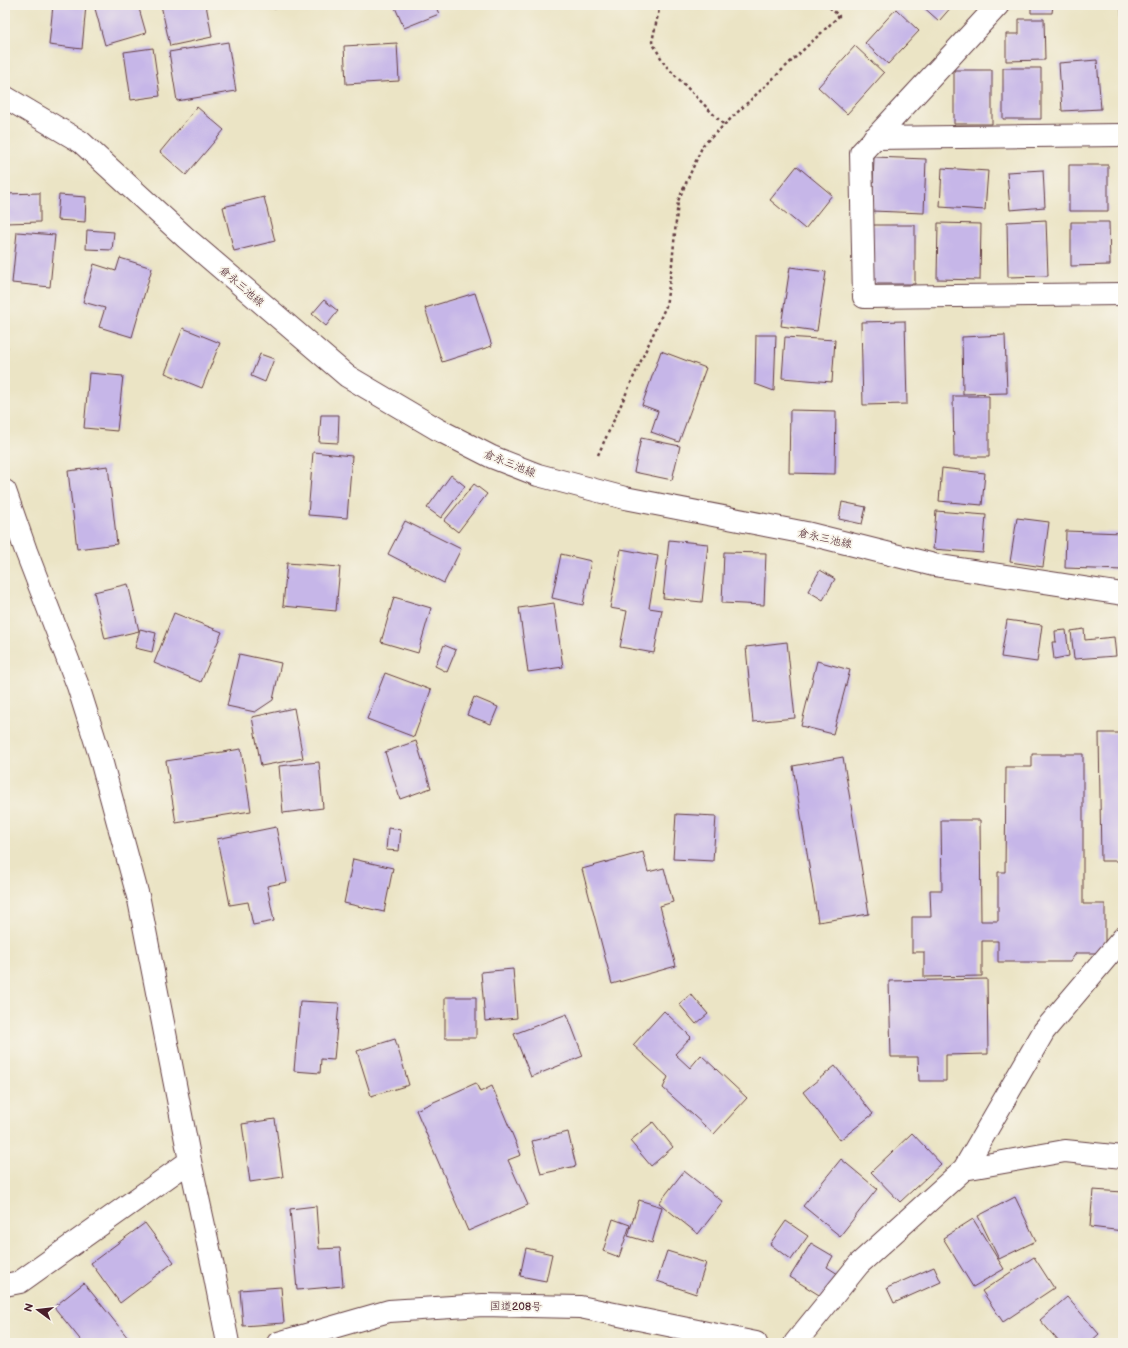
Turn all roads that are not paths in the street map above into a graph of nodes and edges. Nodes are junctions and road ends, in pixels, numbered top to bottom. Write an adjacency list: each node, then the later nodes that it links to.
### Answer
1 (998, 5): 4 (main road)
2 (5, 98): 7 (main road, 倉永三池線)
3 (1123, 135): 4 (main road)
4 (874, 138): 5 (main road)
5 (1123, 294)
6 (5, 491): 10 (main road)
7 (1123, 594)
8 (1123, 938): 11 (main road)
9 (1123, 1157): 11 (main road)
10 (190, 1161): 12 (main road); 13 (main road)
11 (964, 1169): 16 (main road)
12 (5, 1285)
13 (228, 1343)
14 (278, 1343): 15 (main road, 国道208号)
15 (756, 1343)
16 (796, 1343)

